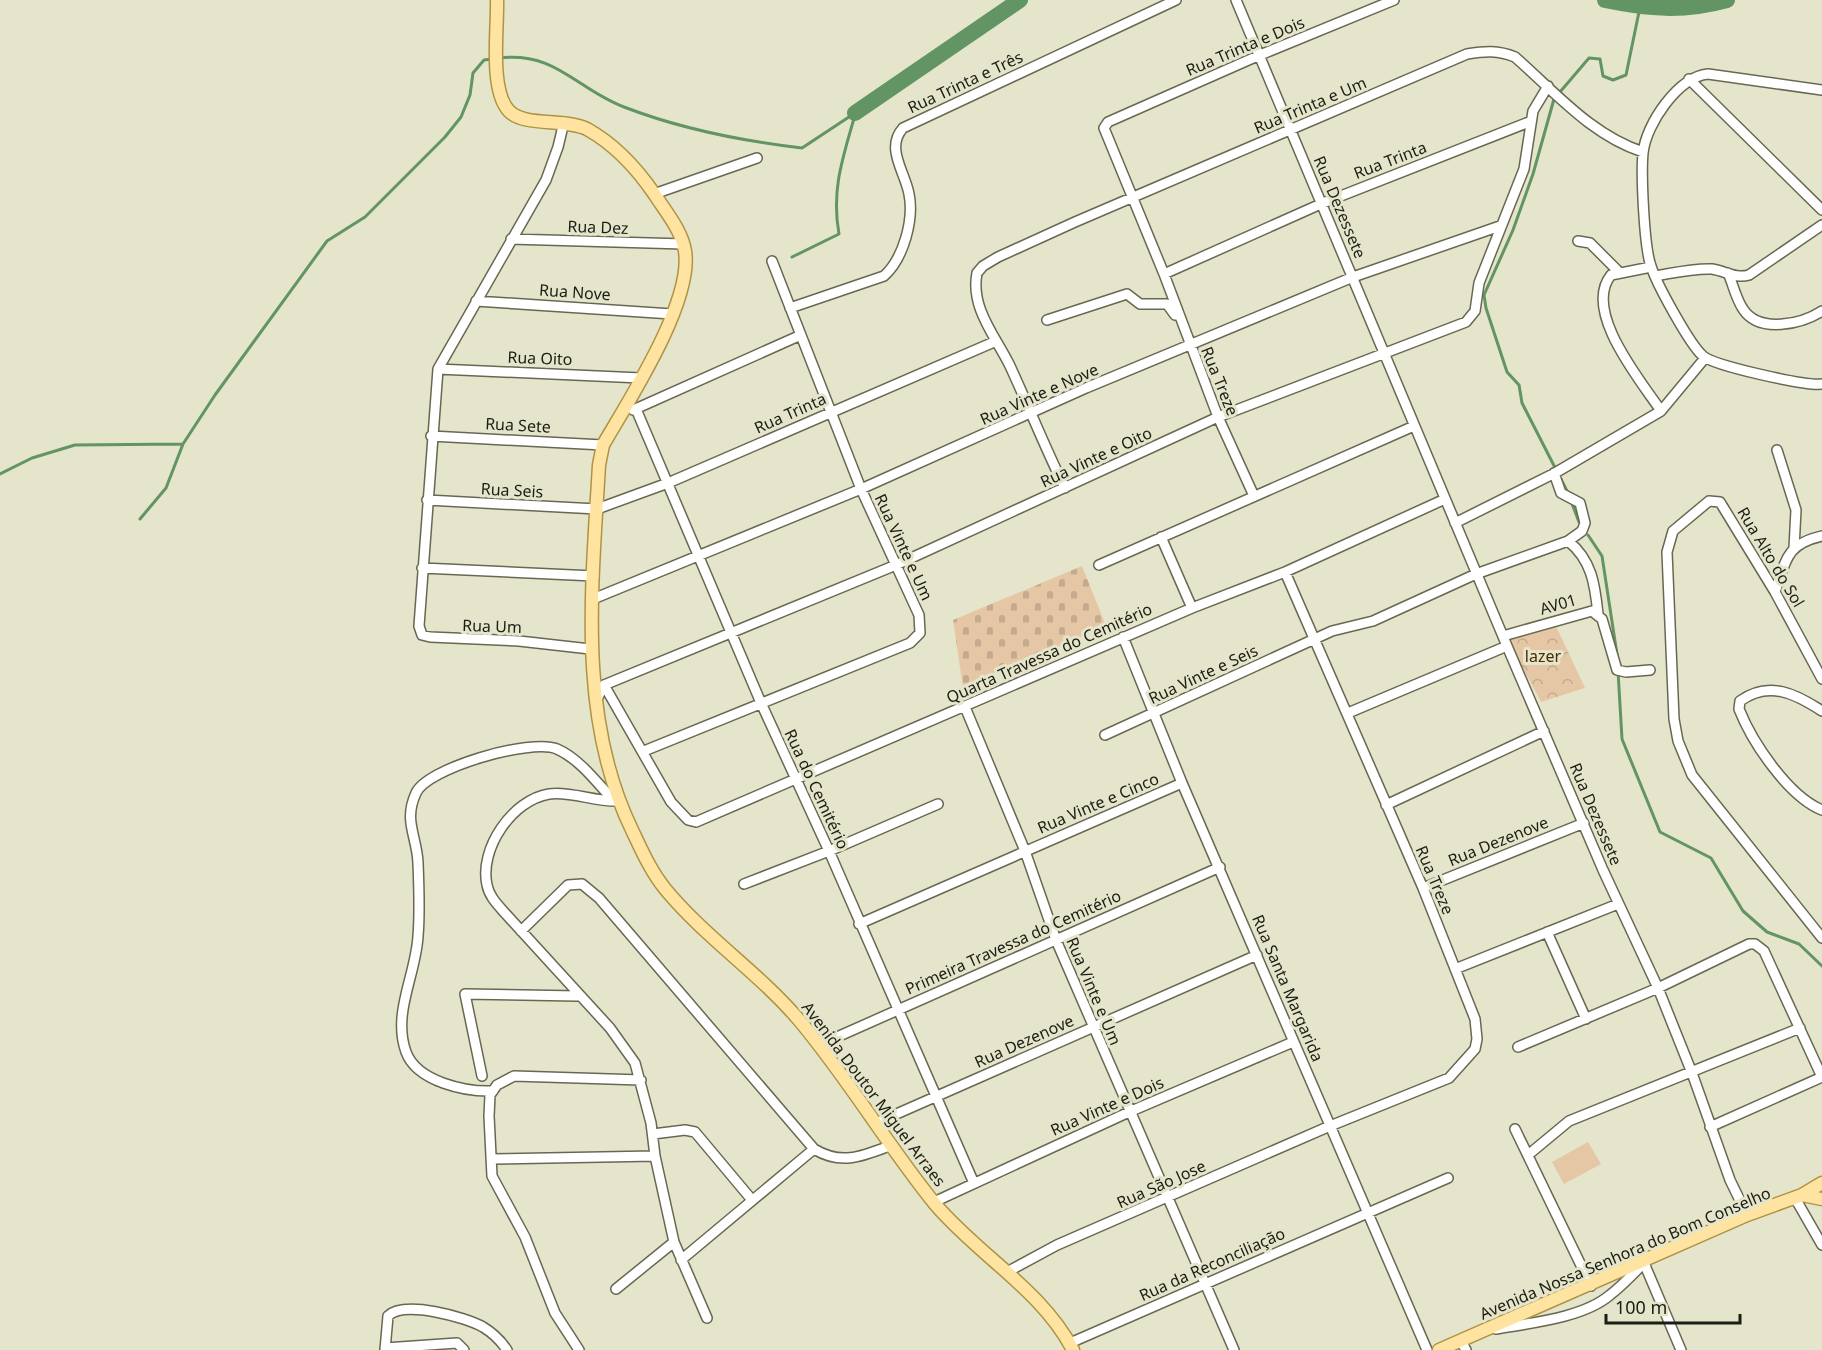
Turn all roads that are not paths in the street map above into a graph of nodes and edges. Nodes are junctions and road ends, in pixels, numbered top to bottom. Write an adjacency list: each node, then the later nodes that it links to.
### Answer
1 (1176, 0): 31 (street, Rua Trinta e Três)
2 (1236, 0): 5 (street, Rua Dezessete)
3 (1394, 0): 5 (street, Rua Trinta e Dois)
4 (497, 6): 9 (main road)
5 (1260, 55): 10 (street, Rua Trinta e Dois); 12 (street, Rua Dezessete)
6 (1689, 79): 8 (street); 13 (street); 18 (street)
7 (1550, 88): 11 (street); 12 (street, Rua Trinta e Um); 13 (street)
8 (1822, 90)
9 (564, 122): 15 (main road); 21 (street)
10 (1108, 122): 16 (street, Rua Treze)
11 (1529, 122): 17 (street, Rua Trinta); 20 (street)
12 (1292, 129): 16 (street, Rua Trinta e Um); 17 (street, Rua Dezessete)
13 (1643, 152): 25 (street)
14 (757, 158): 15 (street)
15 (654, 194): 23 (main road)
16 (1132, 197): 28 (street, Rua Treze); 37 (street)
17 (1323, 202): 28 (street, Rua Trinta); 29 (street, Rua Dezessete)
18 (1822, 210)
19 (1822, 225): 27 (street)
20 (1500, 226): 29 (street, Rua Vinte e Nove); 39 (street, Rua Vinte e Oito)
21 (511, 239): 23 (street, Rua Dez); 30 (street)
22 (1578, 241): 26 (street)
23 (684, 244): 33 (main road)
24 (772, 261): 31 (street, Rua Vinte e Um)
25 (1653, 272): 26 (street); 27 (street); 40 (street)
26 (1620, 273): 45 (street)
27 (1728, 273): 32 (street)
28 (1164, 274): 35 (street, Rua Treze)
29 (1353, 277): 38 (street, Rua Vinte e Nove); 39 (street, Rua Dezessete)
30 (476, 301): 33 (street, Rua Nove); 41 (street)
31 (790, 308): 36 (street, Rua Vinte e Um)
32 (1822, 311)
33 (672, 314): 42 (main road)
34 (1047, 320): 35 (street)
35 (1182, 324): 38 (street, Rua Treze)
36 (801, 335): 44 (street); 46 (street, Rua Vinte e Um)
37 (994, 342): 46 (street, Rua Trinta); 48 (street)
38 (1189, 344): 48 (street, Rua Vinte e Nove); 49 (street, Rua Treze)
39 (1385, 351): 49 (street, Rua Vinte e Oito); 50 (street, Rua Dezessete)
40 (1705, 358): 43 (street); 45 (street)
41 (438, 369): 42 (street, Rua Oito); 51 (street)
42 (641, 378): 47 (main road)
43 (1822, 384)
44 (636, 409): 47 (street); 55 (street, Rua do Cemitério)
45 (1661, 411): 54 (street)
46 (830, 412): 55 (street, Rua Trinta); 57 (street, Rua Vinte e Um)
47 (620, 415): 52 (main road)
48 (1030, 415): 56 (street); 57 (street, Rua Vinte e Nove)
49 (1218, 417): 56 (street, Rua Vinte e Oito); 58 (street, Rua Treze)
50 (1414, 426): 58 (street); 59 (street, Rua Dezessete)
51 (431, 436): 52 (street, Rua Sete); 60 (street)
52 (603, 445): 61 (main road, Avenida Doutor Miguel Arraes)
53 (1777, 450): 66 (street)
54 (1558, 472): 62 (street); 65 (street)
55 (668, 483): 61 (street, Rua Trinta); 67 (street, Rua do Cemitério)
56 (1065, 488): 68 (street, Rua Vinte e Oito)
57 (861, 489): 67 (street, Rua Vinte e Nove); 68 (street, Rua Vinte e Um)
58 (1254, 496): 64 (street)
59 (1445, 499): 62 (street, Rua Dezessete); 71 (street, Quarta Travessa do Cemitério)
60 (427, 500): 61 (street, Rua Seis); 70 (street)
61 (597, 509): 73 (main road, Avenida Doutor Miguel Arraes)
62 (1455, 524): 72 (street, Rua Dezessete)
63 (1822, 536): 66 (street)
64 (1161, 537): 69 (street); 76 (street)
65 (1568, 541): 72 (street, Rua Vinte e Seis); 77 (street)
66 (1794, 548): 74 (street)
67 (700, 555): 75 (street, Rua Vinte e Nove); 78 (street, Rua do Cemitério)
68 (896, 565): 78 (street, Rua Vinte e Oito); 87 (street, Rua Vinte e Um)
69 (1099, 565)
70 (422, 568): 73 (street); 82 (street, Rua Um)
71 (1285, 572): 76 (street, Quarta Travessa do Cemitério); 80 (street, Rua Treze)
72 (1476, 573): 80 (street, Rua Vinte e Seis); 81 (street, Rua Dezessete)
73 (594, 576): 75 (main road, Avenida Doutor Miguel Arraes)
74 (1775, 591): 84 (street, Rua Alto do Sol); 111 (street, Rua Alto do Sol)
75 (593, 599): 82 (main road, Avenida Doutor Miguel Arraes)
76 (1192, 608): 79 (street, Quarta Travessa do Cemitério)
77 (1599, 614): 81 (street, AV01); 83 (street, AV01)
78 (732, 631): 85 (street, Rua Vinte e Oito); 87 (street, Rua do Cemitério)
79 (1123, 637): 88 (street, Quarta Travessa do Cemitério); 91 (street, Rua Santa Margarida)
80 (1314, 639): 90 (street, Rua Treze); 91 (street, Rua Vinte e Seis)
81 (1505, 641): 90 (street, AV01); 92 (street, Rua Dezessete)
82 (590, 649): 86 (main road, Avenida Doutor Miguel Arraes)
83 (1650, 670)
84 (1822, 679)
85 (604, 685): 86 (street); 94 (street)
86 (597, 699): 97 (main road, Avenida Doutor Miguel Arraes)
87 (761, 703): 94 (street, Rua Vinte e Um); 95 (street, Rua do Cemitério)
88 (965, 707): 95 (street, Quarta Travessa do Cemitério); 103 (street, Rua Vinte e Um)
89 (1822, 711): 100 (street)
90 (1348, 713): 99 (street, Rua Treze)
91 (1153, 714): 93 (street, Rua Vinte e Seis); 96 (street, Rua Santa Margarida)
92 (1544, 731): 99 (street); 101 (street, Rua Dezessete)
93 (1105, 735)
94 (644, 751): 95 (street, Quarta Travessa do Cemitério)
95 (795, 780): 102 (street, Rua do Cemitério)
96 (1182, 783): 103 (street, Rua Vinte e Cinco); 104 (street, Rua Santa Margarida)
97 (616, 801): 109 (street); 122 (main road, Avenida Doutor Miguel Arraes); 128 (street)
98 (938, 804): 102 (street)
99 (1386, 805): 106 (street, Rua Treze)
100 (1822, 810)
101 (1584, 823): 106 (street, Rua Dezenove); 107 (street, Rua Dezessete)
102 (829, 851): 105 (street); 108 (street, Rua do Cemitério)
103 (1024, 851): 108 (street, Rua Vinte e Cinco); 112 (street, Rua Vinte e Um)
104 (1220, 867): 112 (street, Primeira Travessa do Cemitério); 113 (street, Rua Santa Margarida)
105 (744, 884)
106 (1423, 888): 114 (street, Rua Treze)
107 (1618, 904): 110 (street); 115 (street, Rua Dezessete)
108 (859, 924): 117 (street, Rua do Cemitério)
109 (521, 931): 116 (street); 137 (street)
110 (1547, 932): 114 (street); 118 (street)
111 (1822, 938)
112 (1056, 939): 117 (street, Primeira Travessa do Cemitério); 119 (street, Rua Vinte e Um)
113 (1257, 955): 119 (street, Rua Dezenove); 121 (street, Rua Santa Margarida)
114 (1455, 969): 132 (street, Rua Treze)
115 (1658, 988): 118 (street); 120 (street); 124 (street, Rua Dezessete)
116 (578, 996): 125 (street); 127 (street)
117 (896, 1010): 122 (street, Primeira Travessa do Cemitério); 129 (street, Rua do Cemitério)
118 (1586, 1019): 123 (street)
119 (1093, 1027): 129 (street, Rua Dezenove); 130 (street, Rua Vinte e Um)
120 (1800, 1028): 124 (street); 126 (street)
121 (1293, 1042): 130 (street, Rua Vinte e Dois); 132 (street, Rua Santa Margarida)
122 (819, 1045): 131 (main road, Avenida Doutor Miguel Arraes)
123 (1518, 1047)
124 (1692, 1073): 133 (street, Rua Dezessete); 138 (street)
125 (482, 1076)
126 (1822, 1077): 133 (street)
127 (641, 1080): 128 (street); 135 (street)
128 (493, 1091): 140 (street)
129 (935, 1097): 131 (street, Rua Dezenove); 142 (street, Rua do Cemitério)
130 (1129, 1112): 142 (street, Rua Vinte e Dois); 145 (street, Rua Vinte e Um)
131 (876, 1123): 136 (main road, Avenida Doutor Miguel Arraes)
132 (1329, 1126): 145 (street, Rua São Jose); 149 (street, Rua Santa Margarida)
133 (1710, 1127): 150 (street, Rua Dezessete)
134 (1515, 1129): 138 (street)
135 (653, 1134): 139 (street); 147 (street)
136 (892, 1145): 137 (street); 148 (main road, Avenida Doutor Miguel Arraes)
137 (814, 1149): 147 (street)
138 (1528, 1155): 157 (street)
139 (655, 1156): 140 (street); 151 (street)
140 (491, 1159): 166 (street)
141 (1448, 1178): 149 (street, Rua da Reconciliação)
142 (973, 1181): 148 (street, Rua Vinte e Dois)
143 (1822, 1183): 144 (main road, Avenida Nossa Senhora do Bom Conselho)
144 (1798, 1197): 146 (main road); 150 (main road, Avenida Nossa Senhora do Bom Conselho); 152 (street)
145 (1166, 1199): 155 (street, Rua São Jose); 156 (street, Rua Vinte e Um)
146 (1822, 1199)
147 (752, 1200): 153 (street)
148 (934, 1202): 155 (main road, Avenida Doutor Miguel Arraes)
149 (1366, 1213): 156 (street, Rua da Reconciliação); 168 (street, Rua Santa Margarida)
150 (1747, 1215): 154 (main road, Avenida Nossa Senhora do Bom Conselho)
151 (674, 1242): 153 (street); 158 (street)
152 (1822, 1245)
153 (681, 1260): 159 (street)
154 (1644, 1263): 157 (main road, Avenida Nossa Senhora do Bom Conselho); 160 (street); 170 (street)
155 (1007, 1272): 161 (main road, Avenida Doutor Miguel Arraes)
156 (1205, 1283): 161 (street, Rua da Reconciliação); 167 (street, Rua Vinte e Um)
157 (1591, 1286): 160 (main road, Avenida Nossa Senhora do Bom Conselho)
158 (616, 1289)
159 (707, 1318)
160 (1486, 1331): 162 (main road, Avenida Nossa Senhora do Bom Conselho)
161 (1072, 1346)
162 (1464, 1346): 169 (main road, Avenida Nossa Senhora do Bom Conselho)
163 (385, 1349): 164 (street); 165 (street)
164 (464, 1350)
165 (507, 1350)
166 (579, 1350)
167 (1234, 1350)
168 (1427, 1350)
169 (1440, 1350)
170 (1681, 1350)

